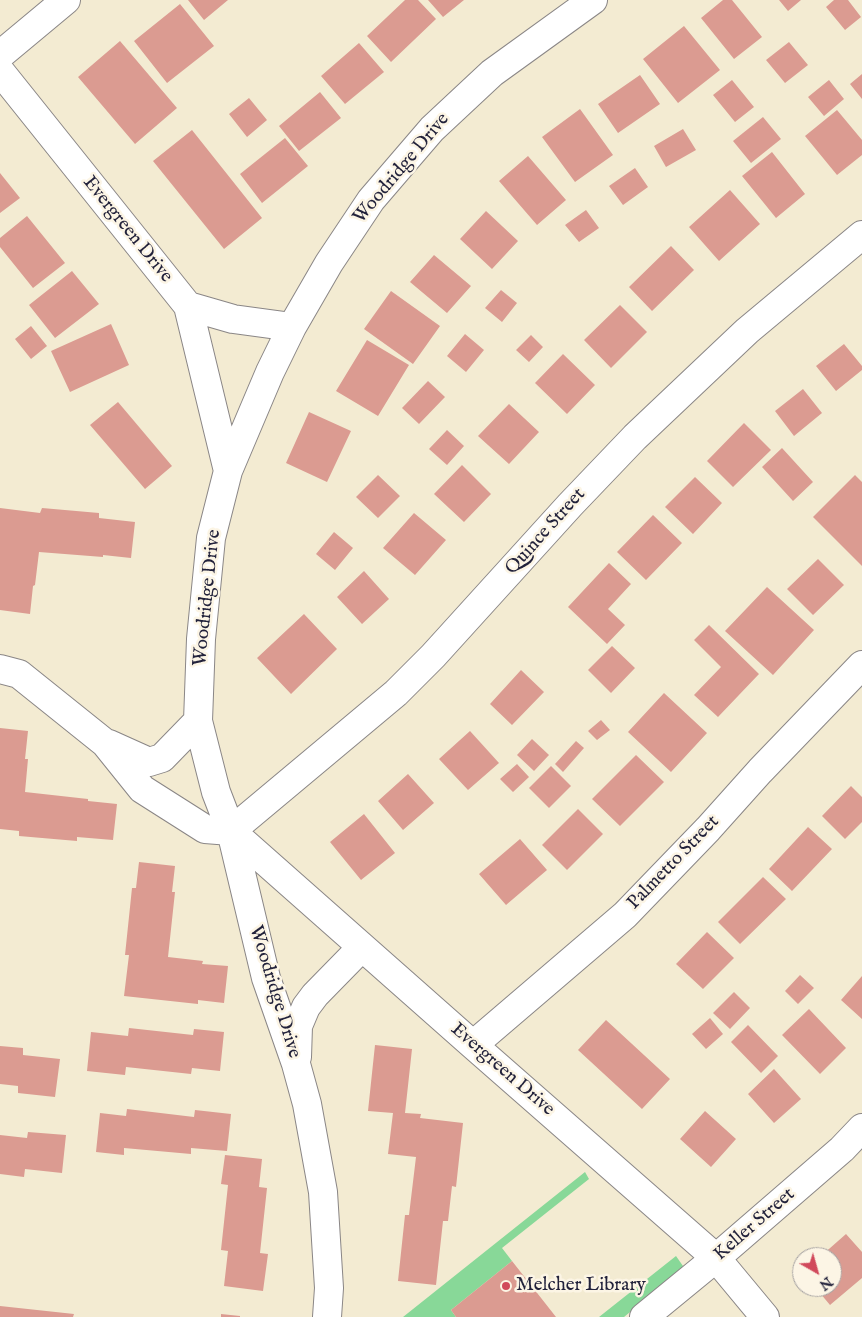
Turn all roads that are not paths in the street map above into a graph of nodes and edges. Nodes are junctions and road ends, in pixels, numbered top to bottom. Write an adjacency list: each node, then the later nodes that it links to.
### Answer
1 (66, 0): 3 (street)
2 (593, 0): 7 (street, Woodridge Drive)
3 (0, 55)
4 (0, 70): 6 (street, Evergreen Drive)
5 (862, 235): 13 (street, Quince Street)
6 (188, 306): 7 (street); 8 (street)
7 (292, 327): 8 (street, Woodridge Drive)
8 (228, 472): 11 (street, Woodridge Drive)
9 (862, 665): 15 (street, Palmetto Street)
10 (0, 669): 12 (street)
11 (198, 721): 12 (street); 13 (street, Woodridge Drive)
12 (105, 743): 13 (street)
13 (231, 831): 14 (street, Evergreen Drive); 16 (street, Woodridge Drive)
14 (362, 947): 15 (street, Evergreen Drive); 16 (street)
15 (473, 1045): 18 (street, Evergreen Drive)
16 (296, 1064): 19 (street, Woodridge Drive)
17 (862, 1128): 18 (street, Keller Street)
18 (716, 1258): 20 (street, Keller Street); 21 (street, Evergreen Drive)
19 (327, 1317)
20 (644, 1317)
21 (765, 1317)

